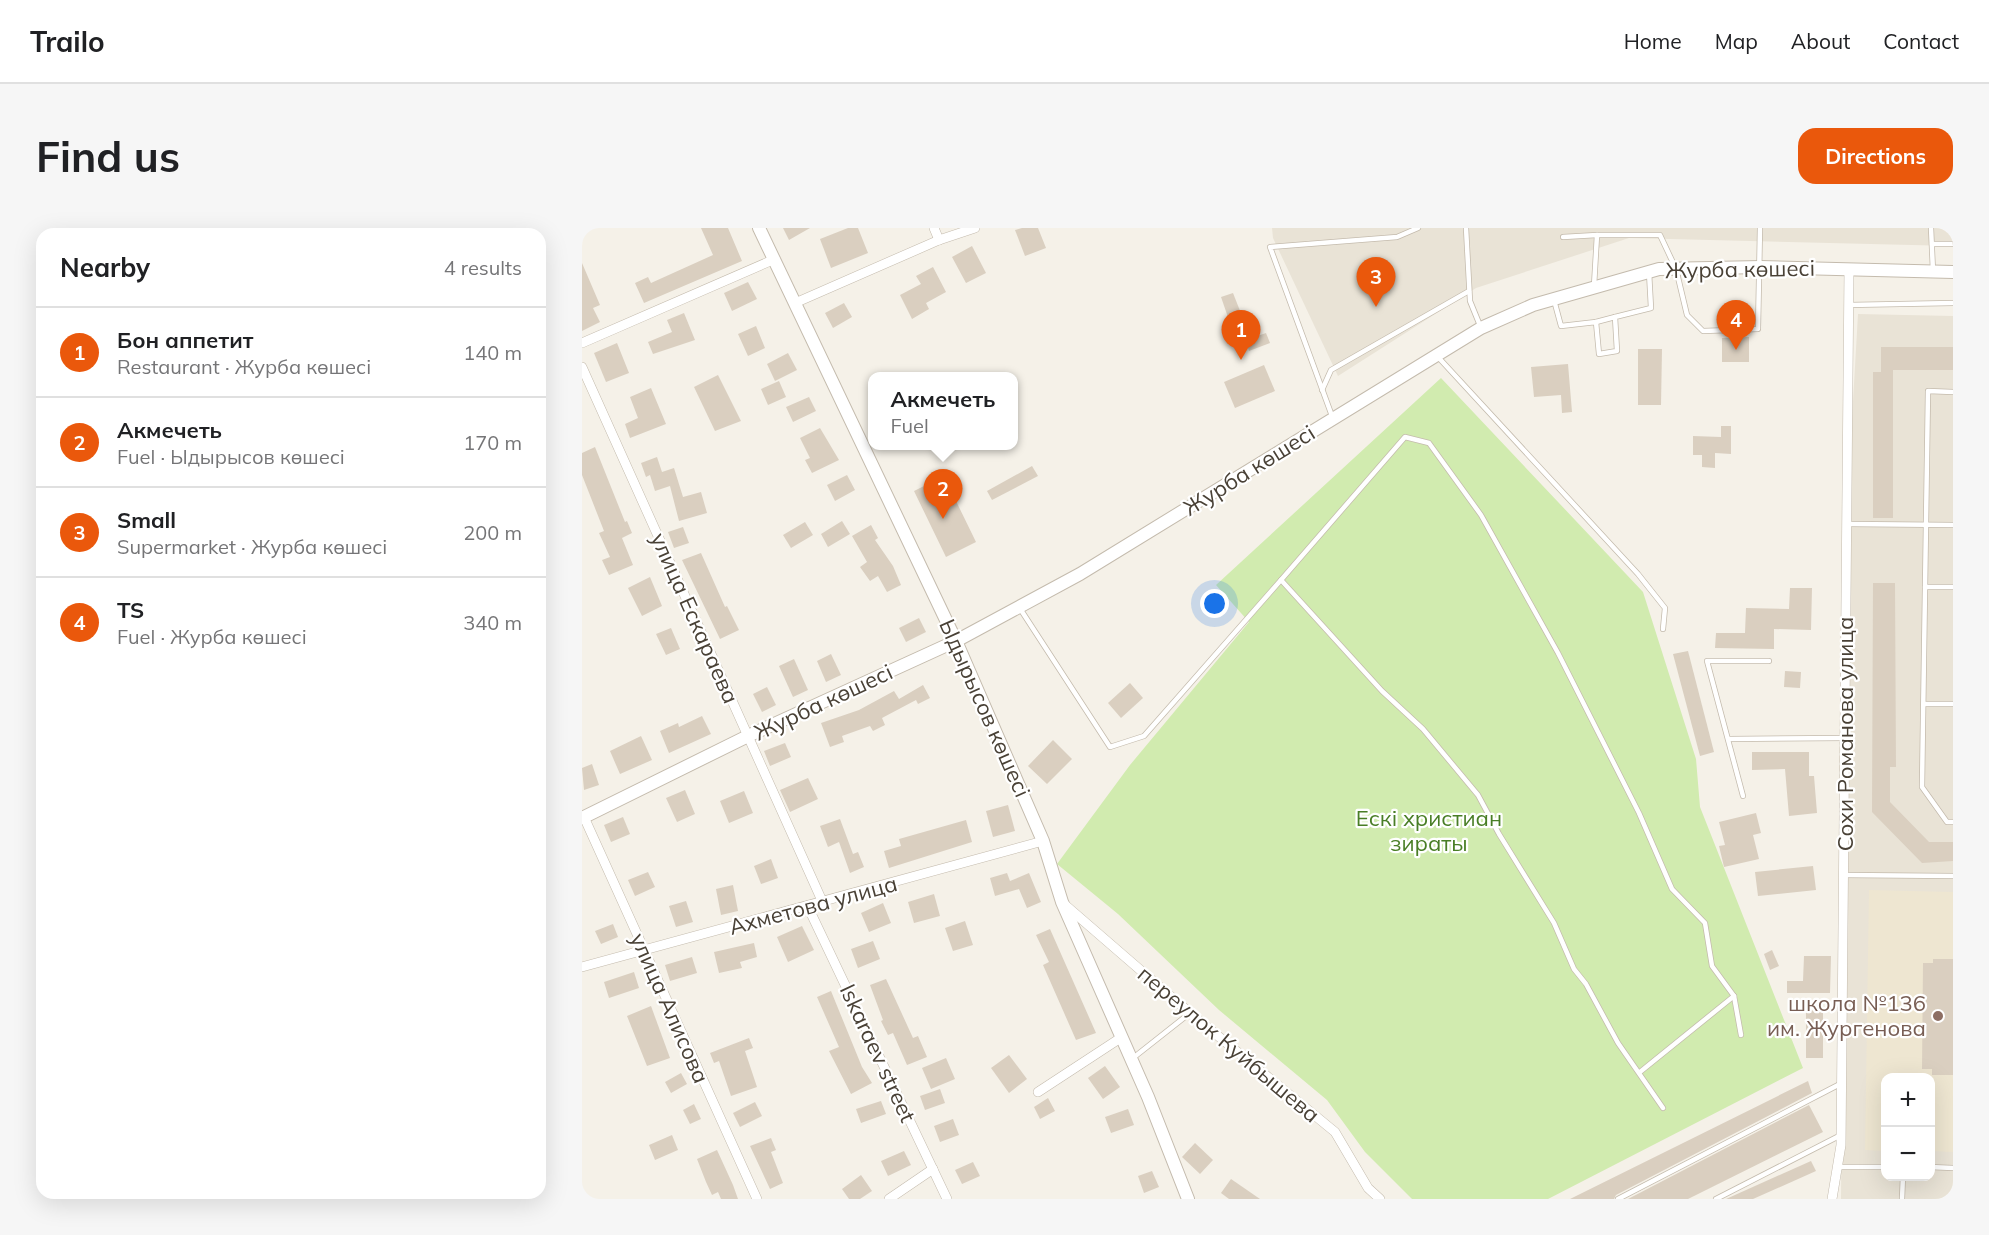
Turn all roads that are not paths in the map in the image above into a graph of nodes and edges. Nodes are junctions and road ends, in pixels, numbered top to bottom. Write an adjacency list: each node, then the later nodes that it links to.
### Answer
1 (759, 228): 13 (street, Ыдырысов көшесі)
2 (934, 228): 10 (street)
3 (975, 228): 10 (street)
4 (1418, 228): 32 (lane)
5 (1466, 228): 21 (lane)
6 (1760, 228): 14 (lane)
7 (1931, 228): 11 (lane)
8 (1597, 235): 9 (lane); 16 (lane); 20 (lane)
9 (1563, 237)
10 (939, 240): 23 (street)
11 (1932, 244): 12 (lane); 17 (lane)
12 (1953, 244)
13 (775, 259): 23 (street, Ыдырысов көшесі); 29 (street)
14 (1761, 267): 15 (street, Журба көшесі); 16 (street, Журба көшесі); 16 (lane)
15 (1849, 268): 17 (street, Журба көшесі); 25 (street, Сохи Романова улица)
16 (1676, 269): 18 (street, Журба көшесі)
17 (1933, 271): 19 (street, Журба көшесі)
18 (1649, 272): 20 (street, Журба көшесі); 26 (lane)
19 (1953, 272)
20 (1594, 288): 22 (street, Журба көшесі)
21 (1469, 291): 28 (lane); 32 (lane)
22 (1554, 300): 27 (lane); 28 (street, Журба көшесі)
23 (795, 303): 43 (street, Ыдырысов көшесі)
24 (1953, 303): 25 (lane)
25 (1848, 305): 35 (street, Сохи Романова улица)
26 (1615, 317): 27 (lane); 27 (lane)
27 (1596, 321)
28 (1481, 328): 30 (street, Журба көшесі)
29 (582, 343)
30 (1436, 355): 34 (street, Журба көшесі); 42 (lane)
31 (582, 367): 47 (street, улица Ескараева)
32 (1323, 390): 34 (lane)
33 (1953, 392): 36 (lane)
34 (1333, 418): 41 (street, Журба көшесі)
35 (1846, 524): 36 (lane); 48 (street, Сохи Романова улица)
36 (1926, 525): 37 (lane); 39 (lane)
37 (1953, 525)
38 (1281, 580): 41 (lane); 61 (lane); 66 (lane)
39 (1925, 587): 40 (lane); 45 (lane)
40 (1953, 587)
41 (1019, 607): 43 (street, Журба көшесі)
42 (1663, 628)
43 (956, 640): 47 (street, Журба көшесі); 53 (street, Ыдырысов көшесі)
44 (1769, 661): 49 (lane)
45 (1923, 704): 46 (lane); 52 (lane)
46 (1953, 704)
47 (748, 736): 51 (street, Журба көшесі); 57 (street, улица Ескараева)
48 (1845, 738): 49 (lane); 54 (street, Сохи Романова улица)
49 (1730, 740): 50 (lane)
50 (1743, 796)
51 (583, 817): 59 (street, улица Алисова)
52 (1953, 822)
53 (1043, 841): 56 (street, Ыдырысов көшесі); 57 (street, Ахметова улица)
54 (1843, 875): 55 (lane); 67 (street, Сохи Романова улица)
55 (1953, 876)
56 (1062, 902): 62 (street, переулок Куйбышева); 64 (street, Ыдырысов көшесі)
57 (823, 903): 58 (street, Ахметова улица)
58 (808, 907): 59 (street, Ахметова улица); 75 (street, Iskaraev street)
59 (644, 951): 60 (street, Ахметова улица); 77 (street, улица Алисова)
60 (582, 967)
61 (1734, 996): 63 (lane); 66 (lane)
62 (1190, 1013): 65 (lane); 81 (street, переулок Куйбышева)
63 (1741, 1035)
64 (1122, 1037): 65 (street, Ыдырысов көшесі); 68 (street)
65 (1131, 1060): 80 (street, Ыдырысов көшесі)
66 (1640, 1072): 69 (lane)
67 (1842, 1083): 70 (street, Сохи Романова улица); 82 (lane)
68 (1038, 1092)
69 (1663, 1107)
70 (1841, 1136): 71 (street, Сохи Романова улица); 83 (lane)
71 (1838, 1167): 72 (lane); 84 (street, Сохи Романова улица)
72 (1881, 1167)
73 (1935, 1167): 74 (lane)
74 (1953, 1168)
75 (933, 1169): 78 (street); 79 (street, Iskaraev street)
76 (1903, 1181): 85 (lane)
77 (757, 1199)
78 (889, 1199)
79 (947, 1199)
80 (1188, 1199)
81 (1380, 1199)
82 (1618, 1199)
83 (1716, 1199)
84 (1832, 1199)
85 (1902, 1199)

